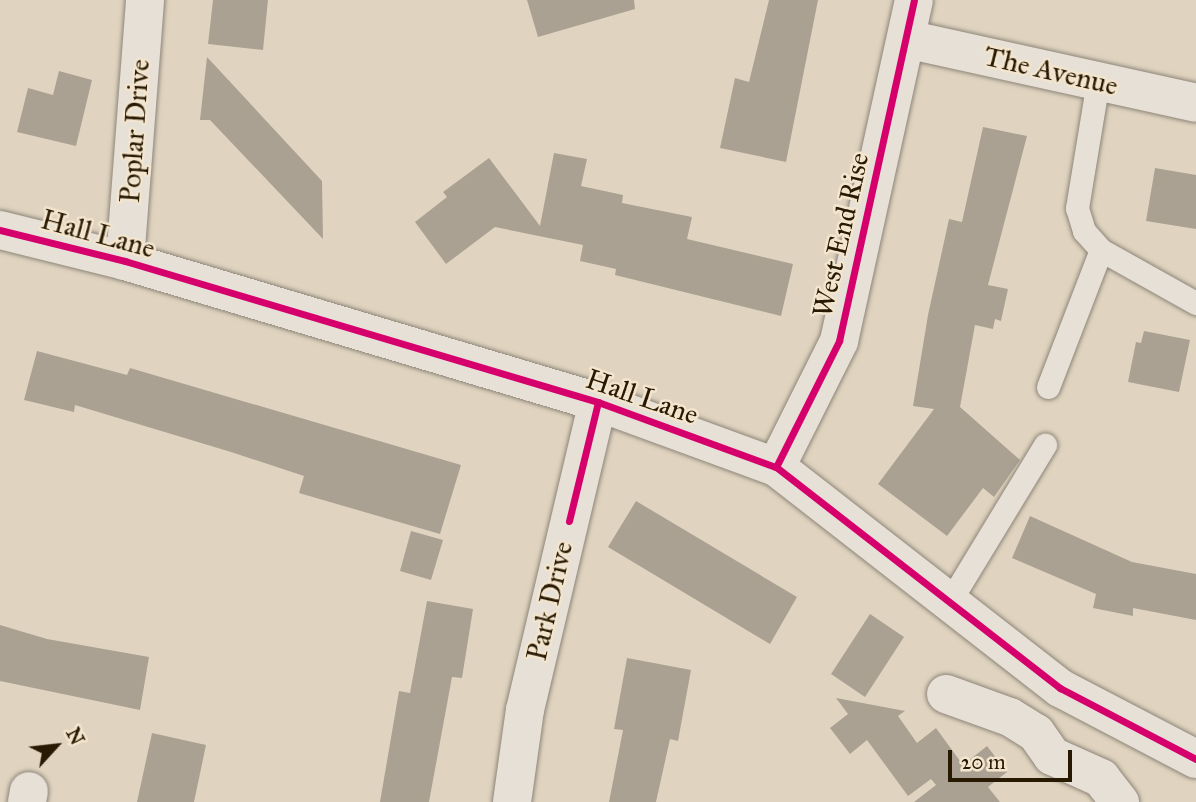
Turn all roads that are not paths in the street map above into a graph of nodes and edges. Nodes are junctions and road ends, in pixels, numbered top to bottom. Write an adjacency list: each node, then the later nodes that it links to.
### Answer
1 (145, 0): 8 (street, Poplar Drive)
2 (914, 0): 3 (street, West End Rise)
3 (906, 39): 4 (street, The Avenue); 13 (street, West End Rise)
4 (1098, 82): 5 (street, The Avenue); 7 (lane)
5 (1196, 103)
6 (0, 230): 8 (street, Hall Lane)
7 (1101, 250): 9 (lane); 10 (lane)
8 (125, 261): 11 (street, Hall Lane)
9 (1196, 303)
10 (1048, 387)
11 (598, 402): 13 (street, Hall Lane); 17 (street, Park Drive)
12 (1045, 445): 14 (lane)
13 (776, 467): 14 (street, Hall Lane)
14 (950, 601): 16 (street, Hall Lane)
15 (946, 694): 18 (street)
16 (1196, 759)
17 (512, 802)
18 (1120, 802)

